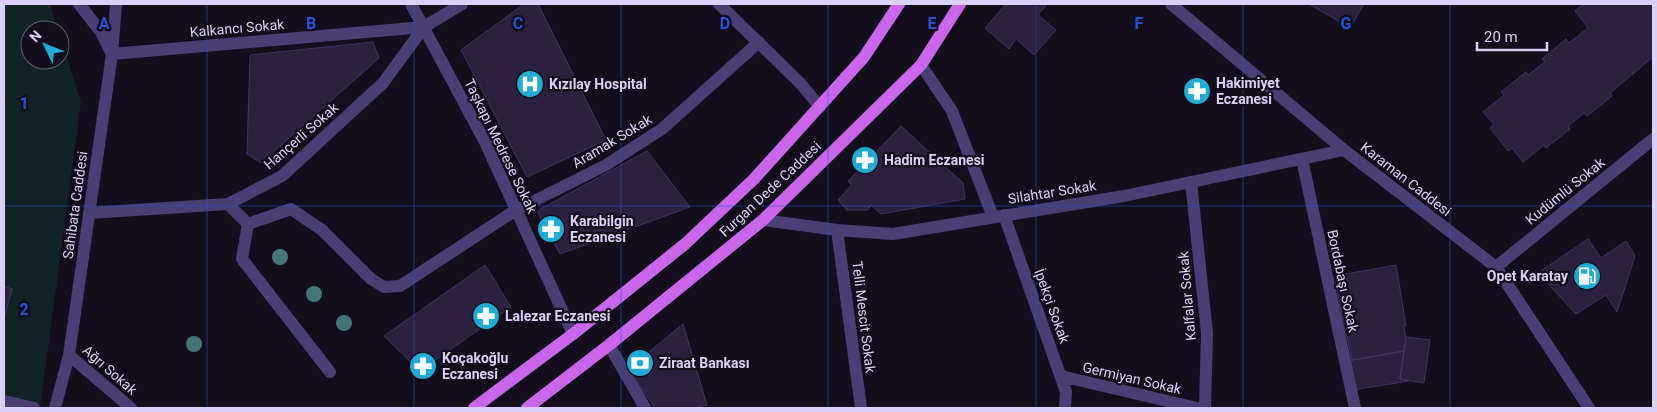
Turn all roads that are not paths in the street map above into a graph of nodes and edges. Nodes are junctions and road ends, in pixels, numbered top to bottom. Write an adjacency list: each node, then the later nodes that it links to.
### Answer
1 (79, 4): 11 (street)
2 (116, 4): 11 (street, Sahibata Caddesi)
3 (411, 4): 9 (street, Taşkapı Medrese Sokak)
4 (462, 4): 9 (street, Hançerli Sokak)
5 (719, 4): 10 (street)
6 (899, 4): 13 (main road, Furgan Dede Caddesi)
7 (960, 4): 12 (main road, Furgan Dede Caddesi)
8 (1171, 4): 15 (street, Karaman Caddesi)
9 (424, 27): 11 (street, Kalkancı Sokak); 18 (street, Hançerli Sokak); 19 (street, Taşkapı Medrese Sokak)
10 (759, 42): 13 (street); 19 (street, Aramak Sokak)
11 (112, 54): 20 (street, Sahibata Caddesi)
12 (921, 65): 21 (street, İpekçi Sokak); 22 (main road, Furgan Dede Caddesi)
13 (820, 107): 26 (main road, Furgan Dede Caddesi)
14 (1653, 140): 25 (street, Kudümlü Sokak)
15 (1344, 150): 16 (street, Silahtar Sokak); 25 (street, Karaman Caddesi)
16 (1302, 159): 17 (street, Silahtar Sokak); 42 (street, Bordabaşı Sokak)
17 (1190, 182): 21 (street, Silahtar Sokak); 41 (street, Kalfalar Sokak)
18 (228, 204): 20 (street, Hançerli Sokak); 23 (street)
19 (516, 210): 23 (street, Aramak Sokak); 26 (street, Taşkapı Medrese Sokak)
20 (89, 213): 28 (street, Sahibata Caddesi)
21 (998, 216): 24 (street, Silahtar Sokak); 30 (street, İpekçi Sokak)
22 (763, 220): 24 (street, Silahtar Sokak); 27 (main road, Furgan Dede Caddesi)
23 (248, 224): 29 (street)
24 (837, 230): 38 (street, Telli Mescit Sokak)
25 (1496, 267): 43 (street, Karaman Caddesi)
26 (573, 334): 36 (main road, Furgan Dede Caddesi)
27 (609, 345): 32 (main road, Furgan Dede Caddesi); 37 (street)
28 (70, 355): 34 (street, Sahibata Caddesi); 35 (street, Ağrı Sokak)
29 (330, 372)
30 (1061, 376): 39 (street, İpekçi Sokak); 40 (street, Germiyan Sokak)
31 (4, 401): 33 (street)
32 (534, 406)
33 (34, 408)
34 (55, 408)
35 (132, 408)
36 (474, 408)
37 (645, 408)
38 (861, 408)
39 (1065, 408)
40 (1197, 408)
41 (1205, 408)
42 (1355, 408)
43 (1589, 408)

